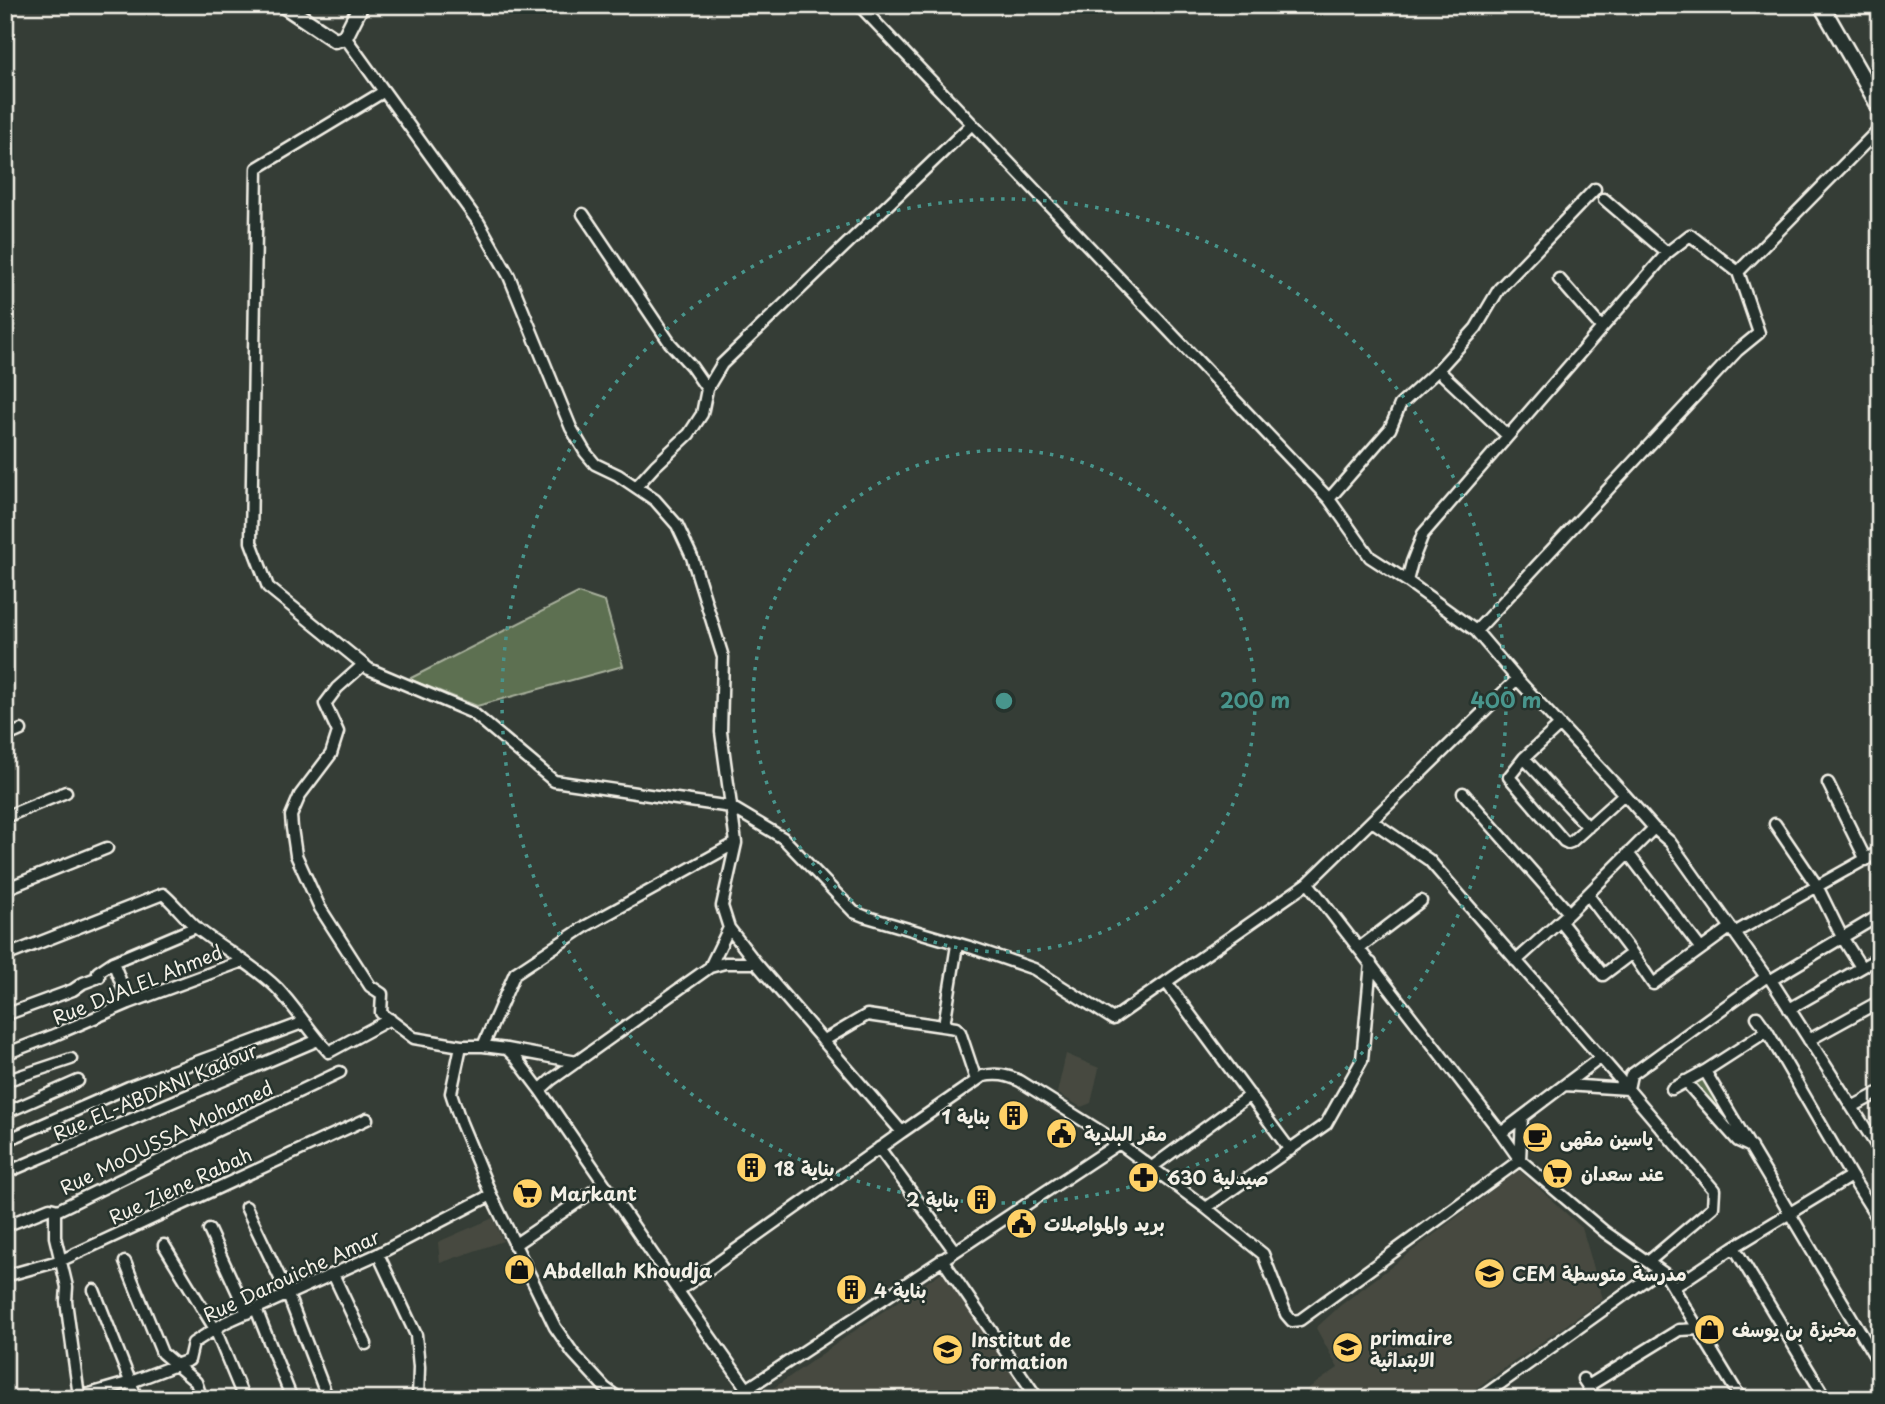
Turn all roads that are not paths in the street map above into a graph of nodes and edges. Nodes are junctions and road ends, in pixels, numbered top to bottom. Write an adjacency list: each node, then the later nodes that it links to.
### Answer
1 (283, 5): 5 (street)
2 (360, 5): 5 (street)
3 (859, 5): 8 (street)
4 (1821, 5): 7 (street)
5 (345, 37): 6 (street)
6 (383, 92): 20 (street); 24 (street)
7 (1880, 108)
8 (972, 124): 18 (street); 21 (street)
9 (1880, 128): 14 (street)
10 (1595, 190): 17 (street)
11 (1604, 200): 13 (street)
12 (583, 214): 18 (street)
13 (1667, 253): 14 (street); 16 (street)
14 (1738, 272): 23 (street)
15 (1559, 279): 16 (street)
16 (1602, 328): 19 (street)
17 (1438, 370): 19 (street); 21 (street)
18 (708, 389): 20 (street)
19 (1508, 436): 22 (street)
20 (636, 488): 34 (street)
21 (1329, 499): 22 (street)
22 (1407, 581): 23 (street)
23 (1476, 631): 25 (street)
24 (364, 664): 34 (street); 77 (street)
25 (1517, 678): 26 (street); 36 (street)
26 (1560, 725): 29 (street); 33 (street)
27 (21, 730): 28 (street)
28 (5, 737)
29 (1524, 758): 38 (street); 38 (street)
30 (1828, 783): 44 (street)
31 (66, 792): 35 (street)
32 (1463, 793): 50 (street)
33 (1624, 794): 38 (street); 39 (street)
34 (731, 807): 40 (street); 57 (street)
35 (5, 817)
36 (1372, 821): 45 (street); 64 (street)
37 (1775, 824): 46 (street)
38 (1588, 827)
39 (1654, 828): 43 (street); 55 (street)
40 (736, 843): 54 (street); 85 (street)
41 (107, 848): 47 (street)
42 (1880, 851): 44 (street)
43 (1628, 853): 48 (street); 59 (street)
44 (1866, 860): 46 (street)
45 (1308, 883): 58 (street); 71 (street)
46 (1817, 887): 55 (street); 56 (street)
47 (5, 890)
48 (1588, 895): 50 (street); 60 (street)
49 (1421, 901): 58 (street)
50 (1569, 913): 52 (street)
51 (1880, 915): 56 (street)
52 (1560, 921): 60 (street); 64 (street)
53 (196, 928): 61 (street); 63 (street); 65 (street)
54 (729, 928): 66 (street); 68 (street)
55 (1732, 931): 59 (street); 70 (street)
56 (1842, 937): 69 (street); 70 (street)
57 (957, 945): 71 (street); 79 (street)
58 (1359, 948): 67 (street)
59 (1701, 949): 60 (street)
60 (1633, 953)
61 (5, 956)
62 (1880, 957): 69 (street)
63 (243, 961): 73 (street, Rue DJALEL Ahmed); 78 (street)
64 (1516, 961): 89 (street)
65 (113, 962): 73 (street); 75 (street)
66 (757, 963): 68 (street); 83 (street)
67 (1371, 963): 108 (street); 113 (street)
68 (710, 967): 91 (street)
69 (1861, 967): 74 (street)
70 (1769, 979): 74 (street); 98 (street)
71 (1166, 982): 102 (street)
72 (1880, 1002): 82 (street)
73 (130, 1003): 88 (street, Rue DJALEL Ahmed)
74 (1789, 1009): 82 (street)
75 (5, 1015)
76 (1757, 1017): 80 (street)
77 (390, 1019): 84 (street); 87 (street)
78 (305, 1022): 81 (street); 109 (street)
79 (944, 1026): 83 (street); 94 (street)
80 (1767, 1031): 92 (street); 118 (street)
81 (318, 1040): 87 (street); 117 (street, Rue EL-ABDANI Kadour)
82 (1809, 1040): 103 (street)
83 (823, 1041): 107 (street)
84 (461, 1046): 85 (street); 120 (street)
85 (483, 1046): 86 (street)
86 (507, 1049): 91 (street); 100 (street)
87 (329, 1052): 126 (street, Rue MoOUSSA Mohamed)
88 (5, 1054)
89 (1600, 1058): 97 (street); 98 (street)
90 (71, 1059): 95 (street)
91 (578, 1062): 100 (street)
92 (1705, 1070): 96 (street); 111 (street)
93 (78, 1080): 104 (street)
94 (976, 1080): 107 (street); 110 (street)
95 (5, 1081)
96 (1685, 1081): 99 (street); 111 (street)
97 (1565, 1085): 98 (street); 105 (street)
98 (1628, 1088): 136 (street)
99 (1672, 1088)
100 (540, 1090): 119 (street)
101 (1880, 1092): 103 (street)
102 (1250, 1095): 113 (street); 116 (street)
103 (1852, 1107): 114 (street)
104 (5, 1112)
105 (1522, 1117): 108 (street); 115 (street)
106 (367, 1119): 134 (street, Rue Ziene Rabah)
107 (902, 1132): 112 (street)
108 (1501, 1133): 115 (street)
109 (7, 1137)
110 (1119, 1143): 116 (street); 131 (street)
111 (1752, 1147): 124 (street)
112 (880, 1148): 131 (street); 142 (street)
113 (1290, 1150): 122 (street)
114 (1880, 1151)
115 (1520, 1160): 122 (street); 136 (street)
116 (1152, 1167): 122 (street)
117 (5, 1173)
118 (1851, 1177): 124 (street); 125 (street)
119 (604, 1184): 129 (street); 142 (street)
120 (491, 1195): 129 (street); 132 (street, Rue Darouiche Amar)
121 (246, 1208): 143 (street)
122 (1206, 1208)
123 (55, 1213): 134 (street)
124 (1790, 1214): 130 (street); 149 (street)
125 (1880, 1222)
126 (5, 1226)
127 (209, 1230): 144 (street)
128 (164, 1245): 145 (street)
129 (514, 1245): 159 (street)
130 (1734, 1247): 140 (street); 165 (street)
131 (954, 1250): 133 (street)
132 (378, 1254): 137 (street, Rue Darouiche Amar); 158 (street)
133 (942, 1259): 151 (street); 161 (street)
134 (60, 1261): 139 (street, Rue Ziene Rabah); 154 (street)
135 (125, 1262): 148 (street)
136 (1648, 1262): 138 (street)
137 (333, 1274): 143 (street, Rue Darouiche Amar); 147 (street)
138 (1665, 1274): 140 (street); 162 (street)
139 (5, 1276)
140 (1674, 1287): 146 (street)
141 (94, 1290): 150 (street)
142 (678, 1291): 151 (street)
143 (288, 1295): 144 (street, Rue Darouiche Amar); 153 (street)
144 (251, 1311): 145 (street, Rue Darouiche Amar); 152 (street)
145 (215, 1329): 148 (street, Rue Darouiche Amar); 157 (street)
146 (1700, 1329): 163 (street); 164 (street)
147 (366, 1344)
148 (176, 1365): 150 (street, Rue Darouiche Amar); 156 (street)
149 (1880, 1365)
150 (131, 1382): 154 (street, Rue Darouiche Amar); 155 (street)
151 (747, 1389): 160 (street)
152 (290, 1394)
153 (326, 1394)
154 (78, 1398)
155 (137, 1399)
156 (202, 1399)
157 (244, 1399)
158 (418, 1399)
159 (620, 1399)
160 (736, 1399)
161 (1038, 1399)
162 (1479, 1399)
163 (1596, 1399)
164 (1741, 1399)
165 (1826, 1399)

